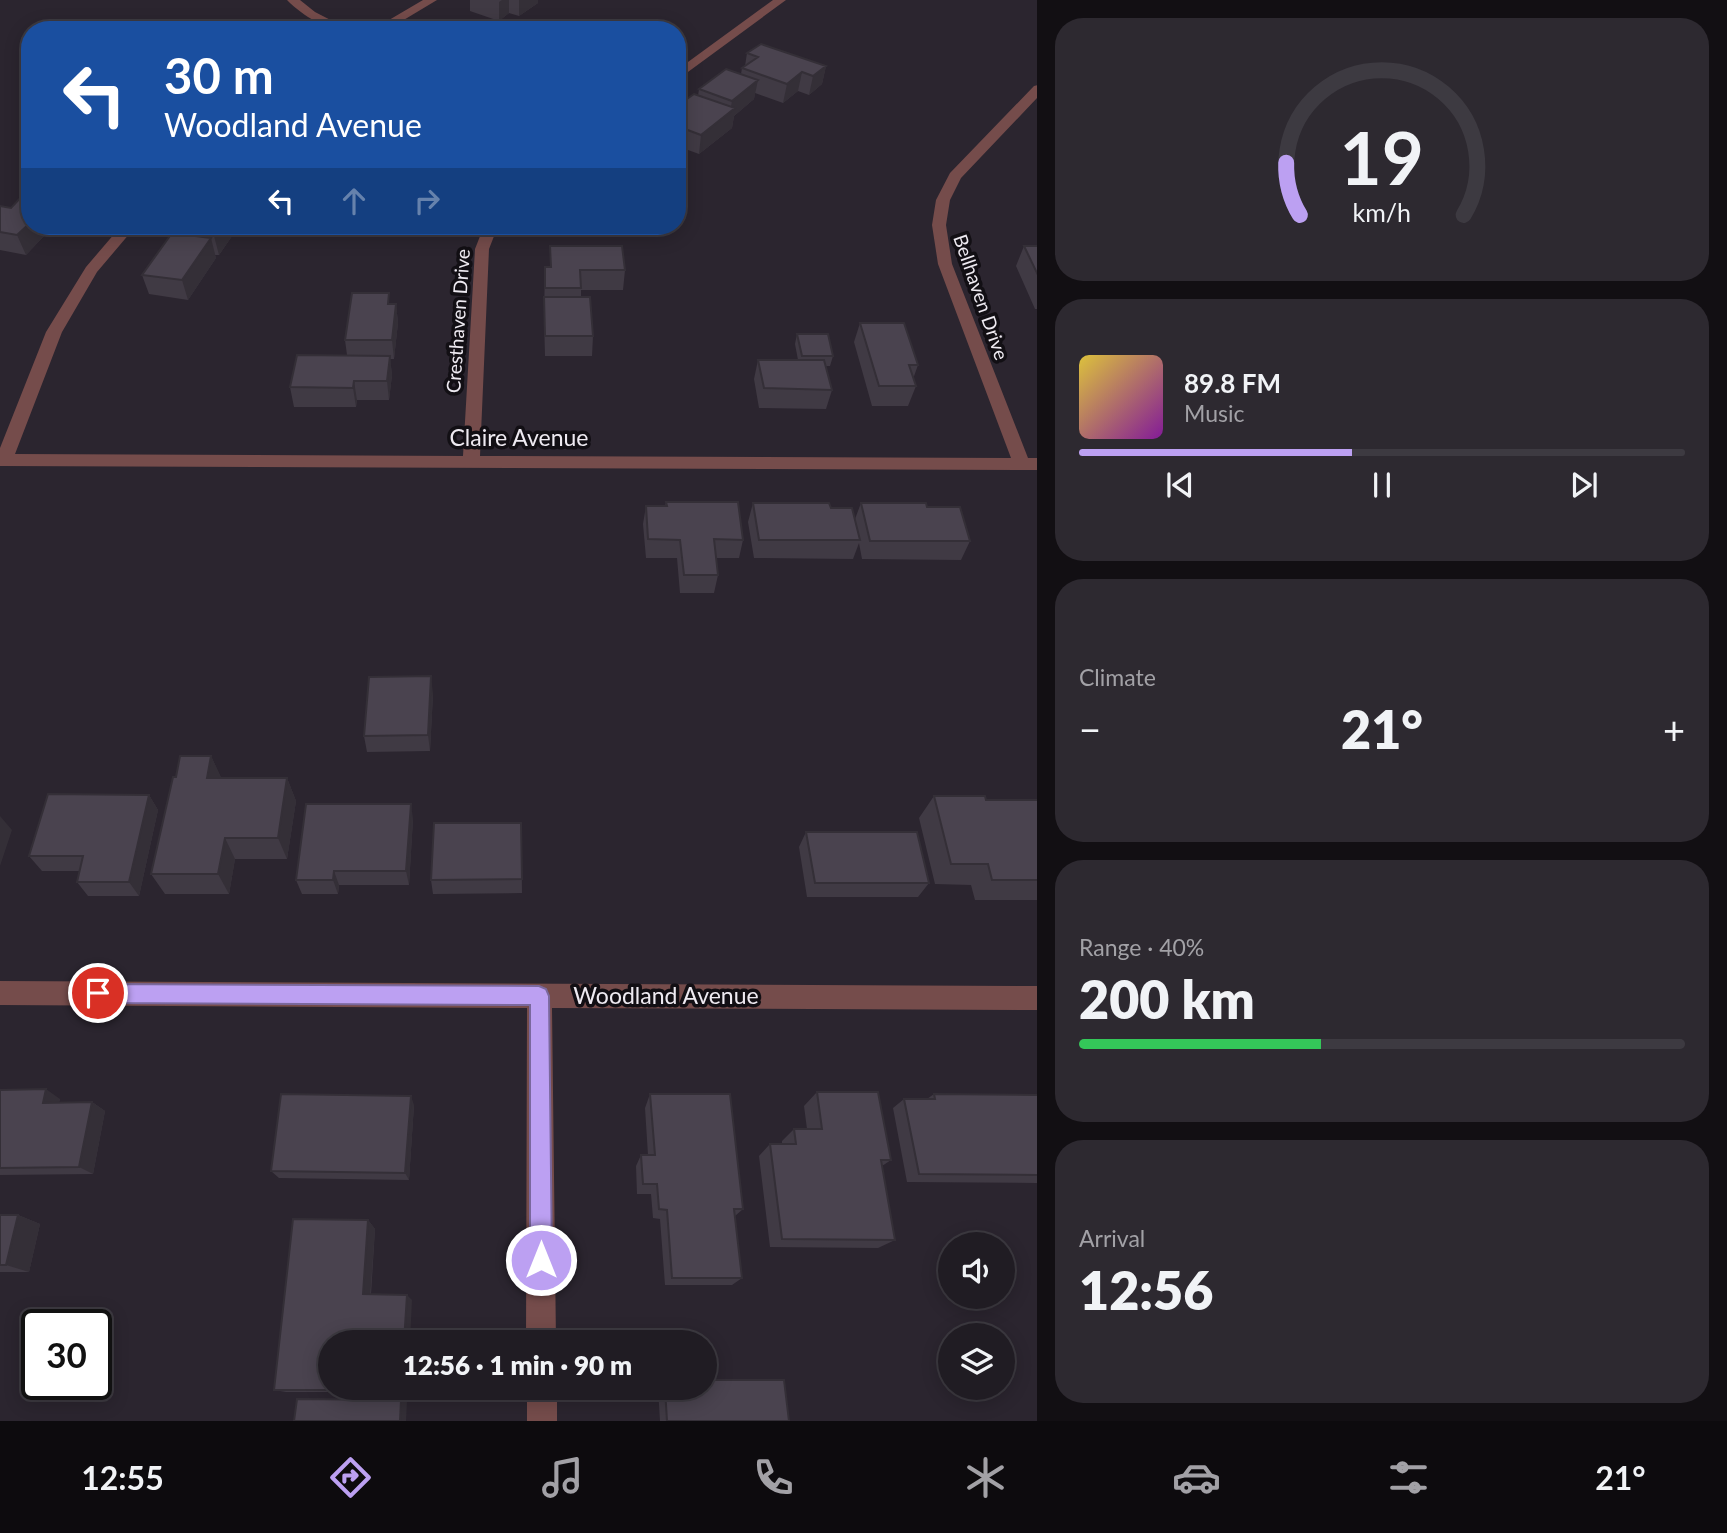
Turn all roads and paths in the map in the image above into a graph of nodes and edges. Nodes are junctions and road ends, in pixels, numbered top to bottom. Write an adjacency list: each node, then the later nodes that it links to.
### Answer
1 (293, 0): 4 (street)
2 (431, 0): 5 (street)
3 (780, 0): 6 (street)
4 (325, 21)
5 (394, 21)
6 (686, 69)
7 (1037, 90): 12 (street, Bellhaven Drive)
8 (121, 235): 10 (street)
9 (488, 235): 11 (street, Cresthaven Drive)
10 (2, 460): 11 (street, Claire Avenue)
11 (471, 462): 12 (street, Claire Avenue)
12 (1030, 464)
13 (0, 993): 14 (street, Woodland Avenue)
14 (539, 996): 15 (street, Woodland Avenue); 16 (street)
15 (1037, 998)
16 (541, 1330)
17 (542, 1400): 18 (street)
18 (542, 1421)

